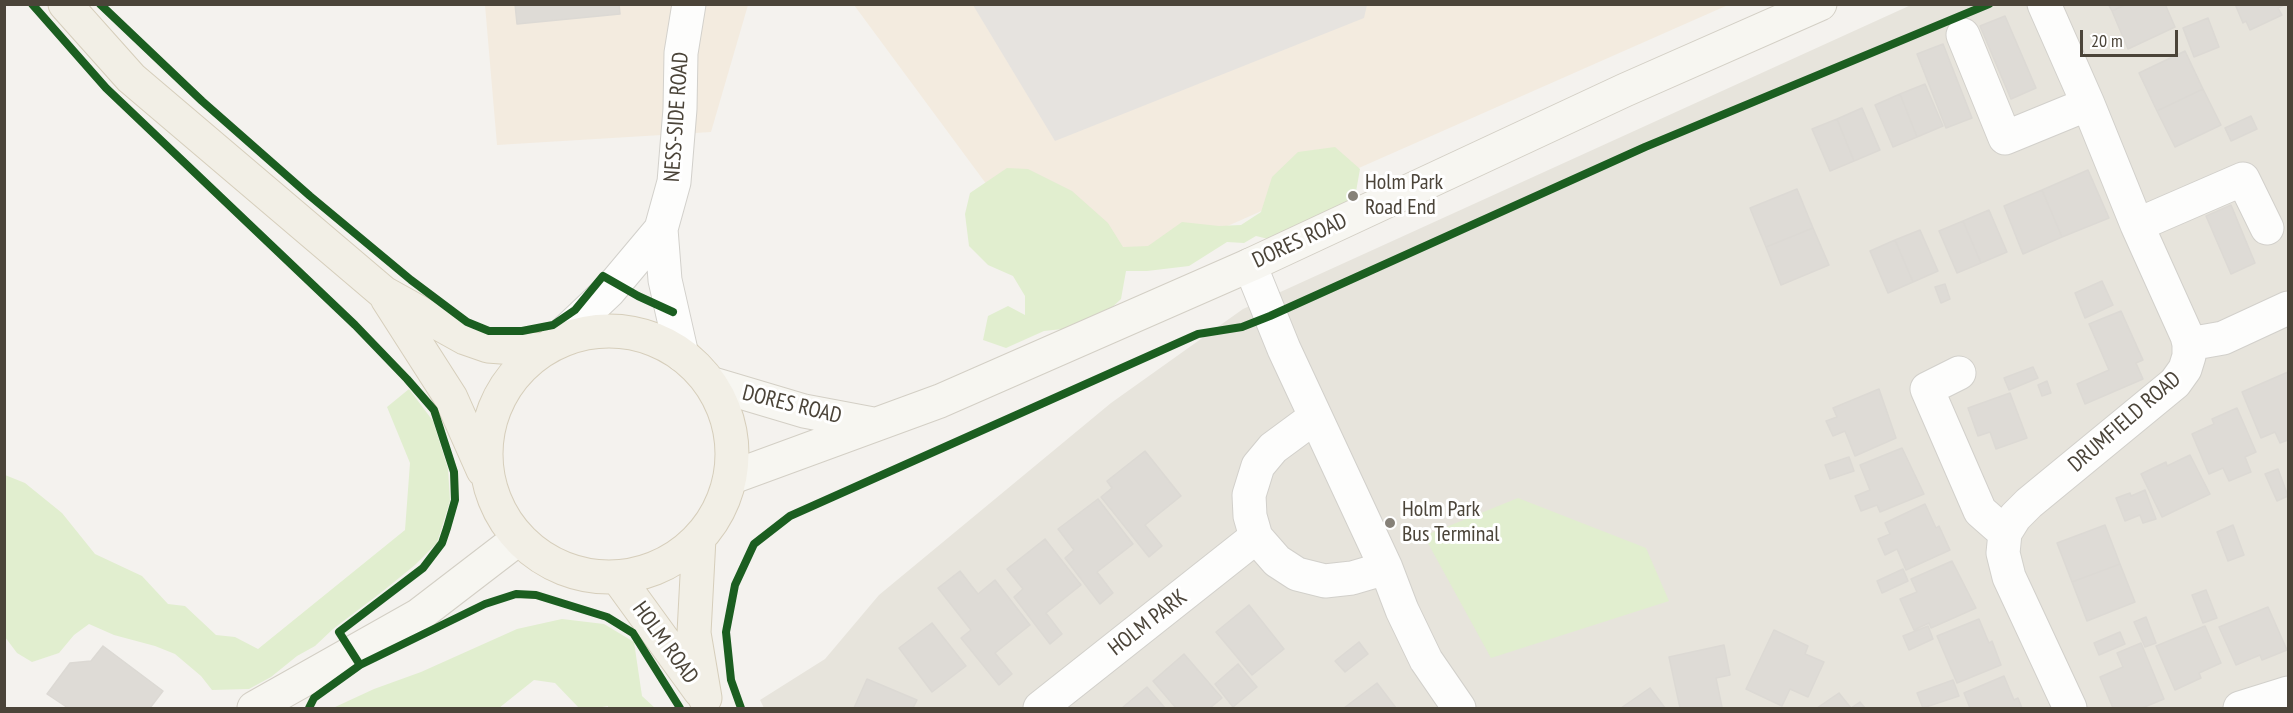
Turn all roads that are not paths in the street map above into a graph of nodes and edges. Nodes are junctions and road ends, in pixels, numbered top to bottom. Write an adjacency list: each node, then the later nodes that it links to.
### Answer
1 (65, 4): 11 (main road)
2 (689, 4): 9 (street, NESS-SIDE ROAD)
3 (1820, 4): 10 (main road, DORES ROAD)
4 (2044, 4): 6 (street, DRUMFIELD ROAD)
5 (1963, 35): 6 (street)
6 (2088, 104): 7 (street, DRUMFIELD ROAD)
7 (2137, 225): 8 (street); 13 (street, DRUMFIELD ROAD)
8 (2267, 228)
9 (661, 230): 14 (street, NESS-SIDE ROAD); 15 (street, NESS-SIDE ROAD)
10 (1250, 265): 18 (street); 19 (main road, DORES ROAD)
11 (384, 293): 14 (main road); 21 (main road)
12 (2289, 308): 13 (street)
13 (2188, 344): 22 (street, DRUMFIELD ROAD)
14 (548, 347): 15 (main road); 21 (main road)
15 (682, 355): 17 (main road)
16 (1959, 373): 22 (street)
17 (710, 383): 19 (main road, DORES ROAD); 20 (main road)
18 (1315, 417): 23 (street); 26 (street)
19 (875, 424): 20 (main road, DORES ROAD)
20 (730, 478): 24 (main road)
21 (487, 480): 25 (main road)
22 (2006, 533): 33 (street)
23 (1256, 537): 26 (street); 31 (street, HOLM PARK)
24 (699, 538): 27 (main road); 29 (main road)
25 (518, 539): 27 (main road); 30 (main road)
26 (1386, 568): 32 (street)
27 (618, 578): 29 (main road, HOLM ROAD)
28 (2289, 693): 34 (street)
29 (707, 703)
30 (267, 706)
31 (1040, 708)
32 (1459, 708)
33 (2070, 708)
34 (2240, 708)

